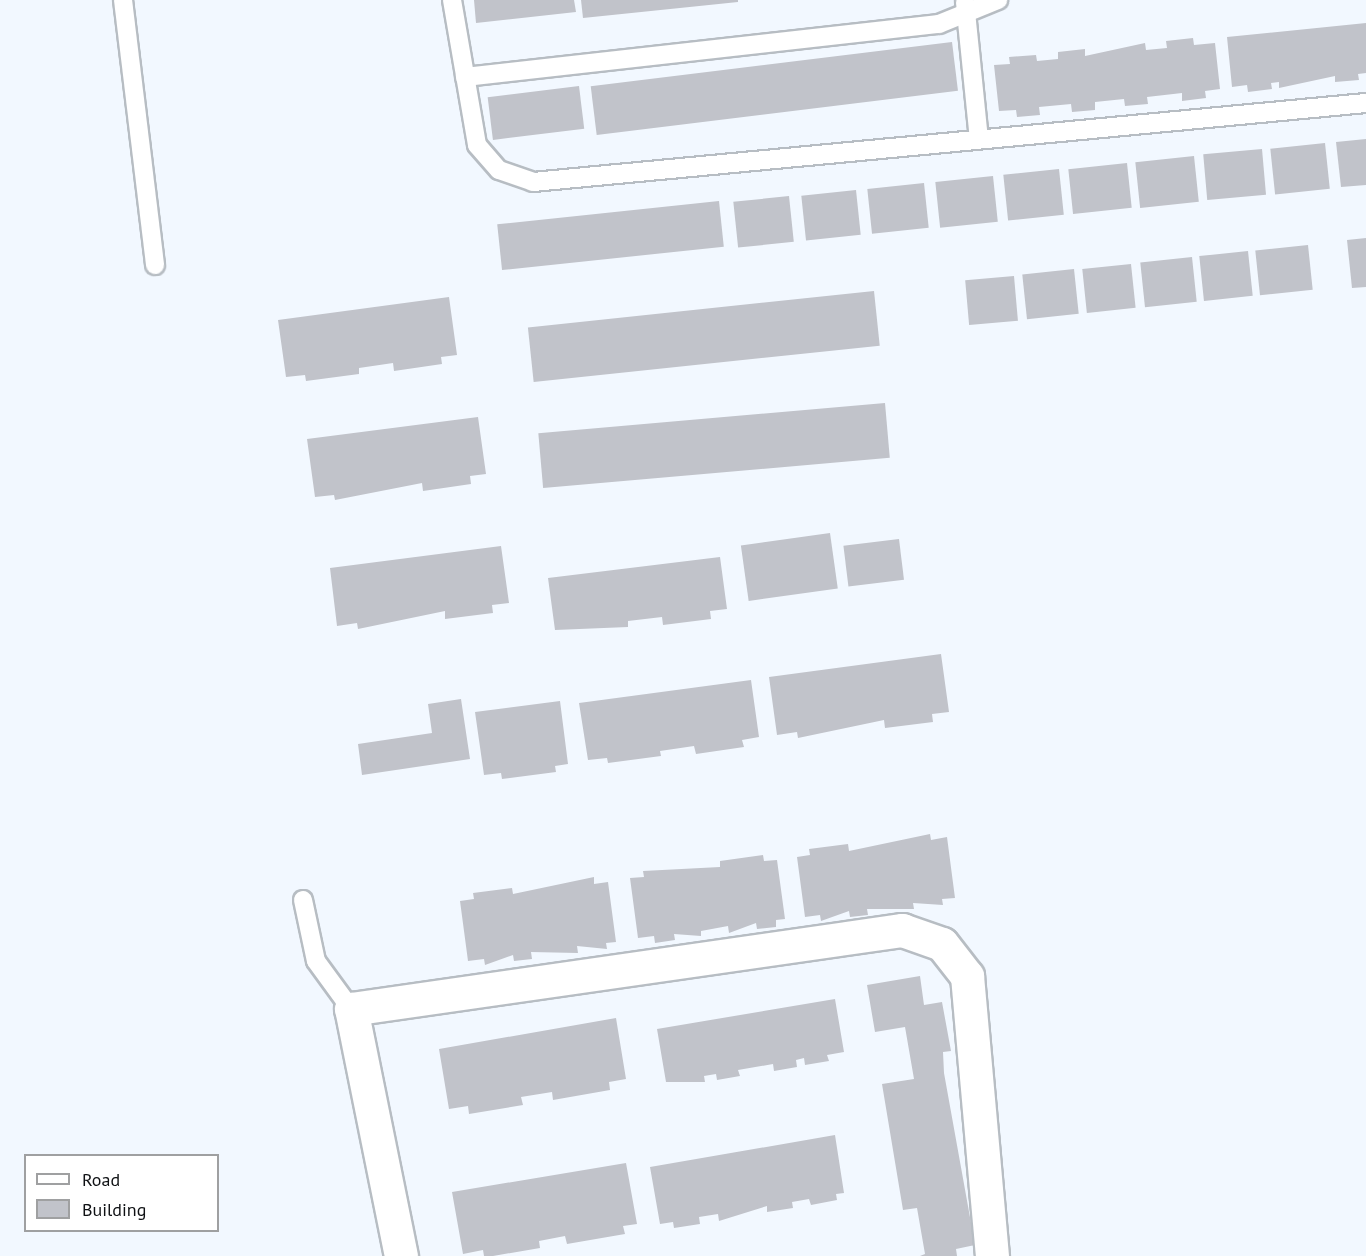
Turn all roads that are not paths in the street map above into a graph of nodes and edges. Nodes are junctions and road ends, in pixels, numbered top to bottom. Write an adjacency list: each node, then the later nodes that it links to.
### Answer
1 (123, 0): 8 (lane)
2 (452, 0): 5 (lane)
3 (998, 0): 4 (lane)
4 (965, 6): 5 (lane); 7 (lane)
5 (465, 77): 7 (lane)
6 (1366, 103): 7 (lane)
7 (980, 139)
8 (155, 265)
9 (303, 900): 10 (lane)
10 (351, 1009): 11 (street); 12 (street)
11 (401, 1256)
12 (992, 1256)

